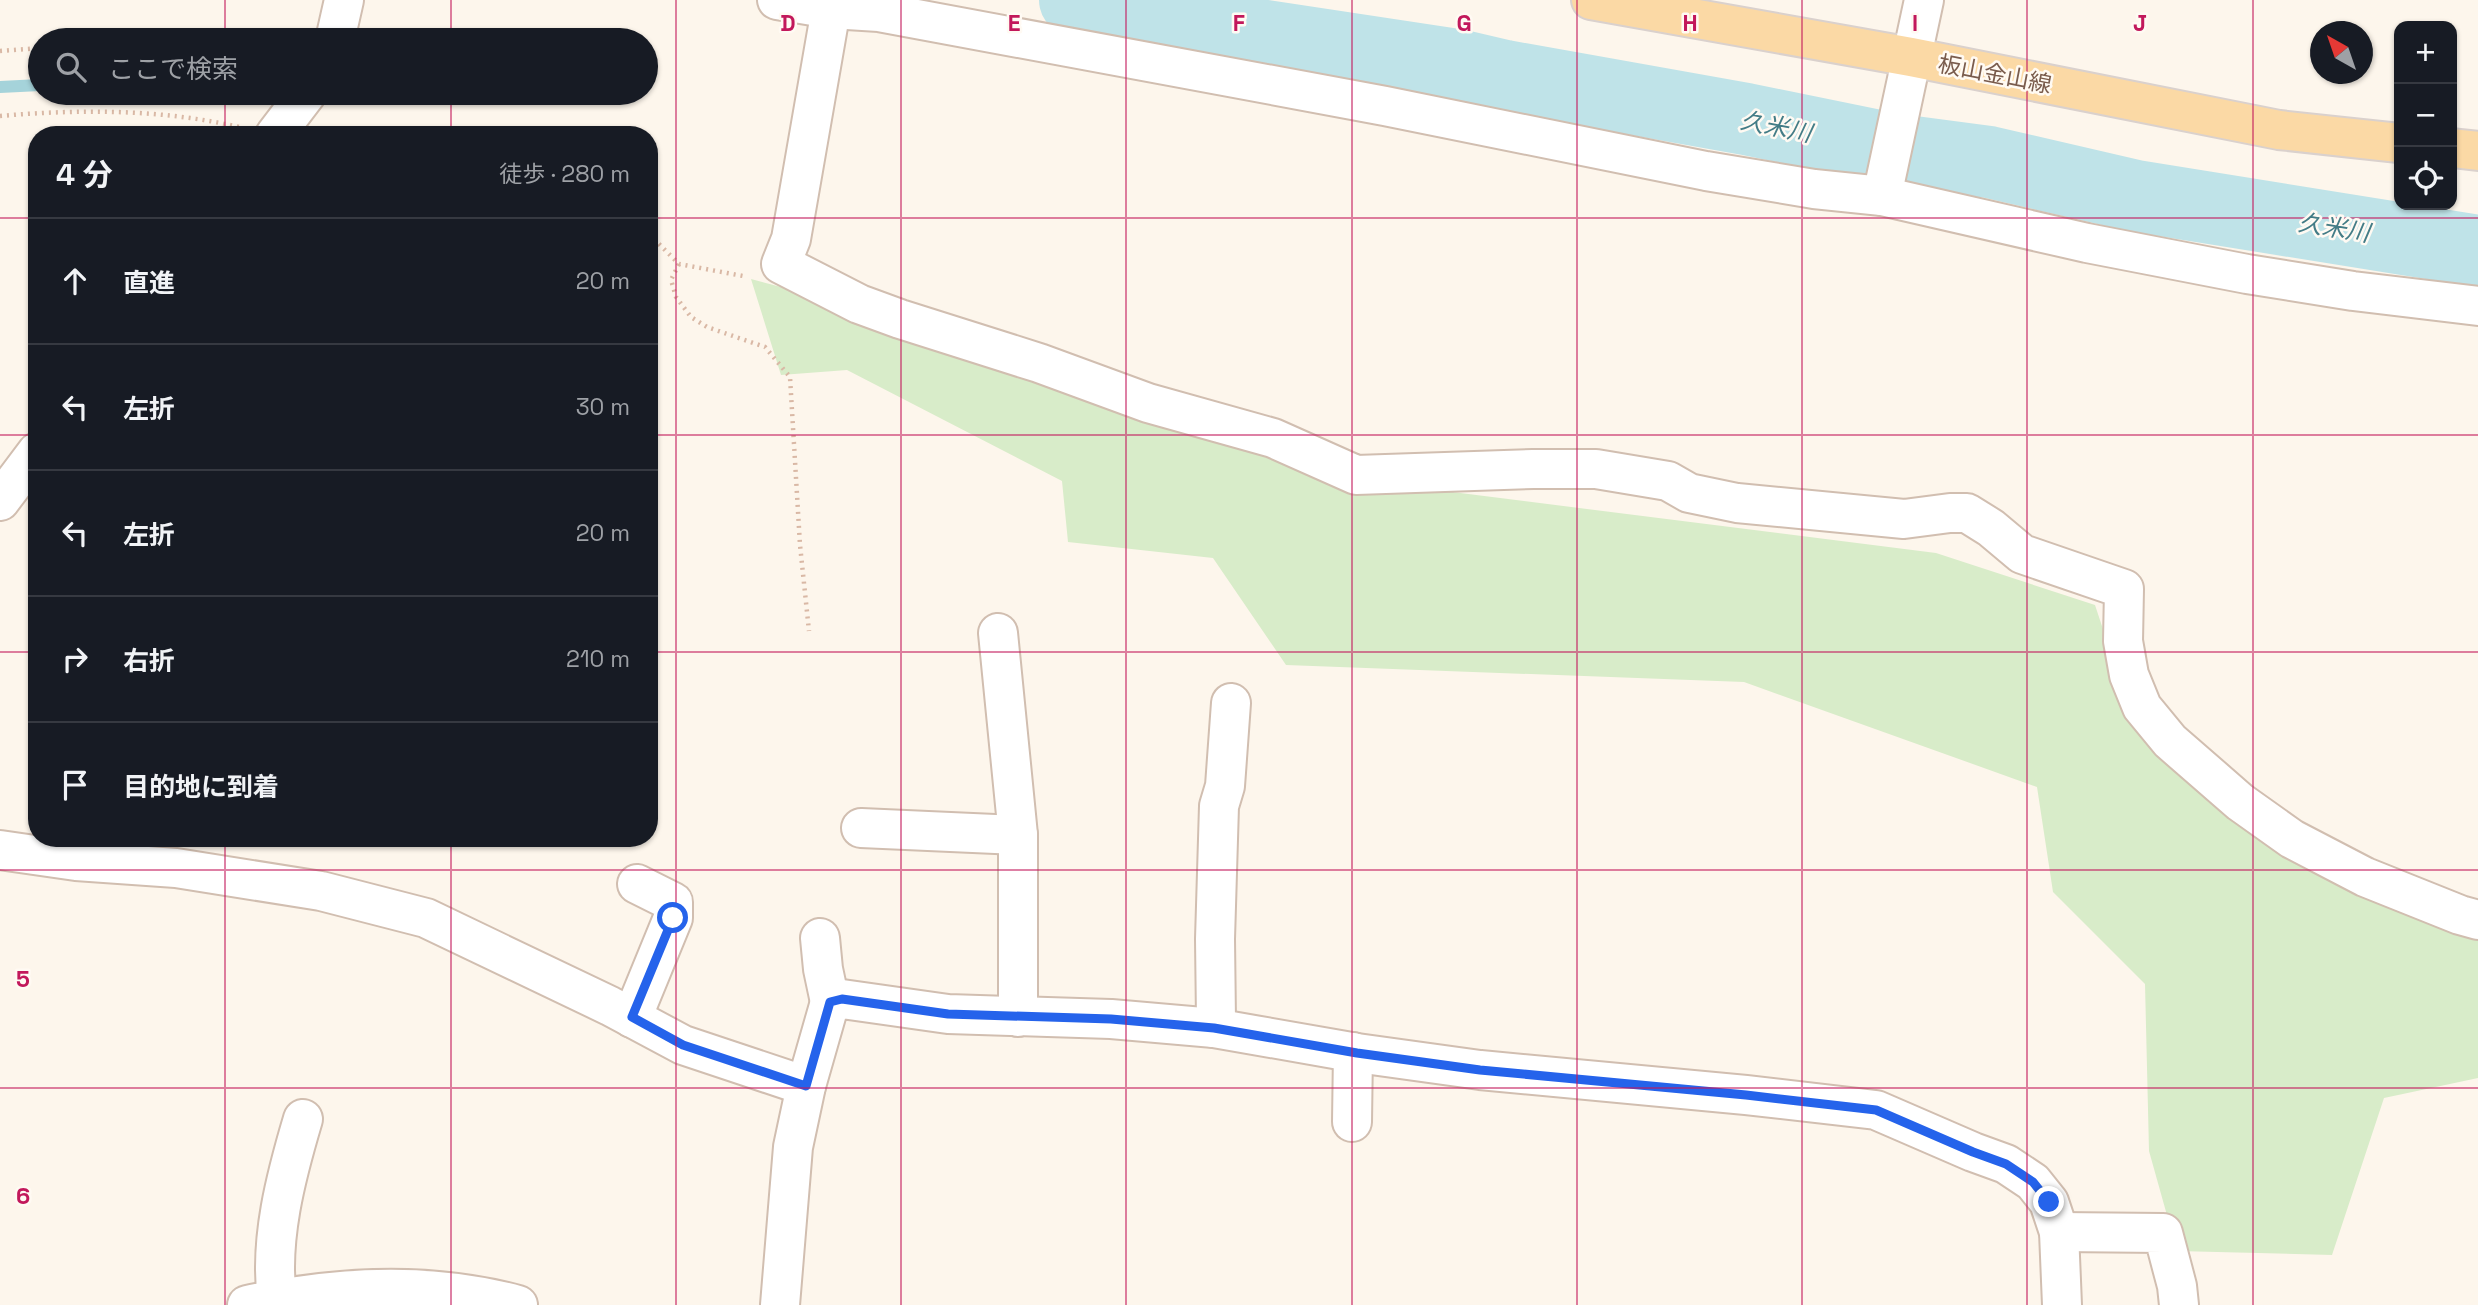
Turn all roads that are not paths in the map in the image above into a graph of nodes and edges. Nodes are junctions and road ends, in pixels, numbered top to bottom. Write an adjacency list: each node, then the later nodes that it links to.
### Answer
1 (344, 0): 6 (street)
2 (776, 0): 5 (street)
3 (1591, 0): 7 (main road, 板山金山線)
4 (1924, 0): 7 (street)
5 (831, 9): 13 (street); 23 (street)
6 (338, 28)
7 (1911, 57): 10 (main road, 板山金山線); 13 (street)
8 (293, 105): 9 (street)
9 (267, 126)
10 (2394, 142)
11 (2457, 149): 12 (main road)
12 (2478, 151)
13 (1882, 196): 14 (street)
14 (2478, 306)
15 (28, 464): 16 (street)
16 (0, 501)
17 (998, 633): 20 (street)
18 (1231, 703): 28 (street)
19 (861, 828): 20 (street)
20 (1018, 835): 27 (street)
21 (0, 850): 26 (street)
22 (637, 884): 26 (street)
23 (2478, 920)
24 (820, 938): 25 (street)
25 (830, 1002): 27 (street); 30 (street)
26 (632, 1017): 30 (street)
27 (1018, 1017): 28 (street)
28 (1214, 1028): 29 (street)
29 (1353, 1052): 32 (street); 33 (street)
30 (806, 1086): 36 (street)
31 (303, 1119): 34 (street)
32 (1352, 1122)
33 (2059, 1232): 37 (street); 38 (street)
34 (262, 1302): 35 (street)
35 (518, 1305)
36 (780, 1305)
37 (2062, 1305)
38 (2179, 1305)

